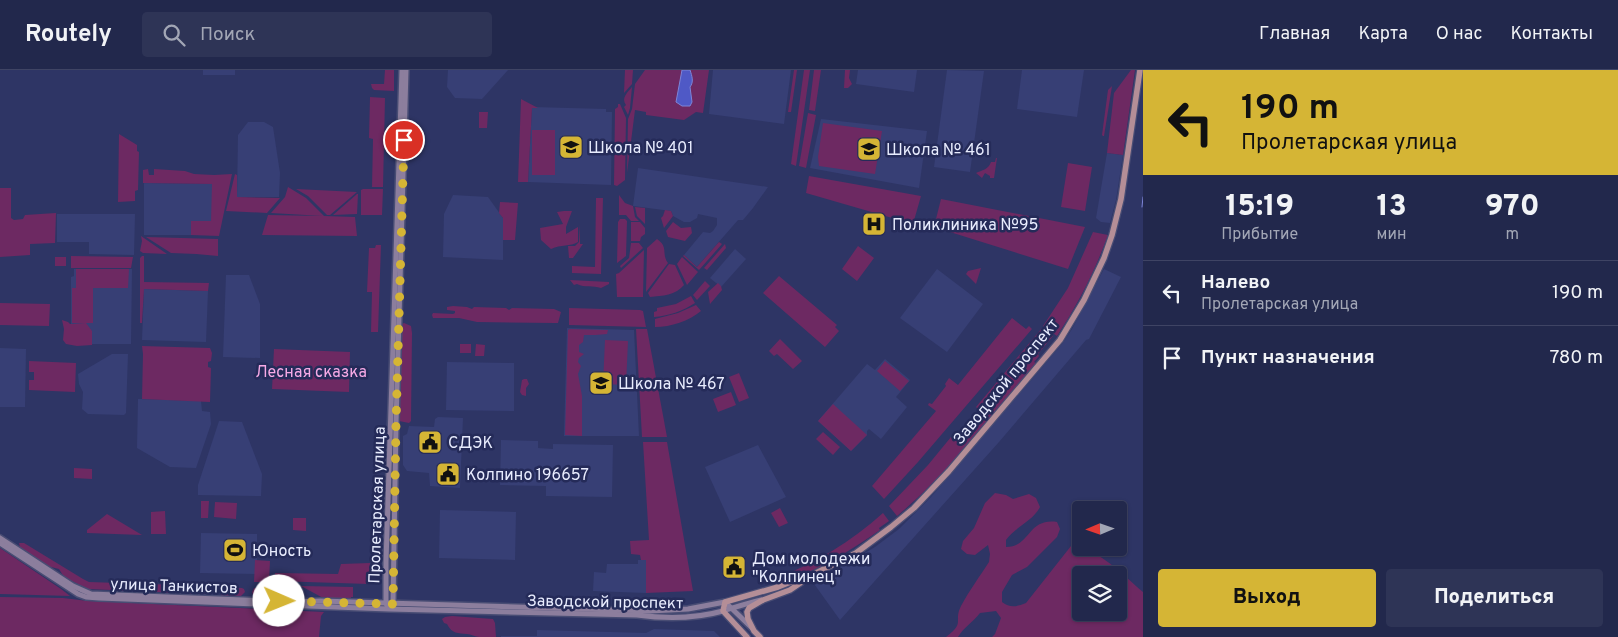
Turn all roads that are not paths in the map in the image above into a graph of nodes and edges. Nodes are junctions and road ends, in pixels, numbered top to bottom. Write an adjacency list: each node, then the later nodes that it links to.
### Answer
1 (402, 70): 10 (main road, Пролетарская улица)
2 (406, 70): 11 (main road, Пролетарская улица)
3 (1139, 70): 6 (main road, Заводской проспект)
4 (0, 538): 8 (main road, улица Танкистов)
5 (0, 543): 8 (main road, улица Танкистов)
6 (812, 575): 7 (main road, Заводской проспект); 9 (main road, Заводской проспект)
7 (763, 600): 12 (main road, Заводской проспект); 16 (main road)
8 (247, 602): 10 (main road, улица Танкистов); 13 (main road, улица Танкистов)
9 (725, 602): 12 (main road); 14 (main road, Заводской проспект); 15 (main road)
10 (386, 603): 11 (main road, улица Танкистов); 13 (main road, Пролетарская улица)
11 (393, 604): 13 (main road, Пролетарская улица); 14 (main road, Заводской проспект)
12 (731, 608): 15 (main road, Заводской проспект); 16 (main road)
13 (389, 609): 14 (main road, Заводской проспект)
14 (549, 611): 15 (main road, Заводской проспект)
15 (723, 611): 17 (main road)
16 (754, 631): 18 (main road)
17 (747, 637)
18 (760, 637)

